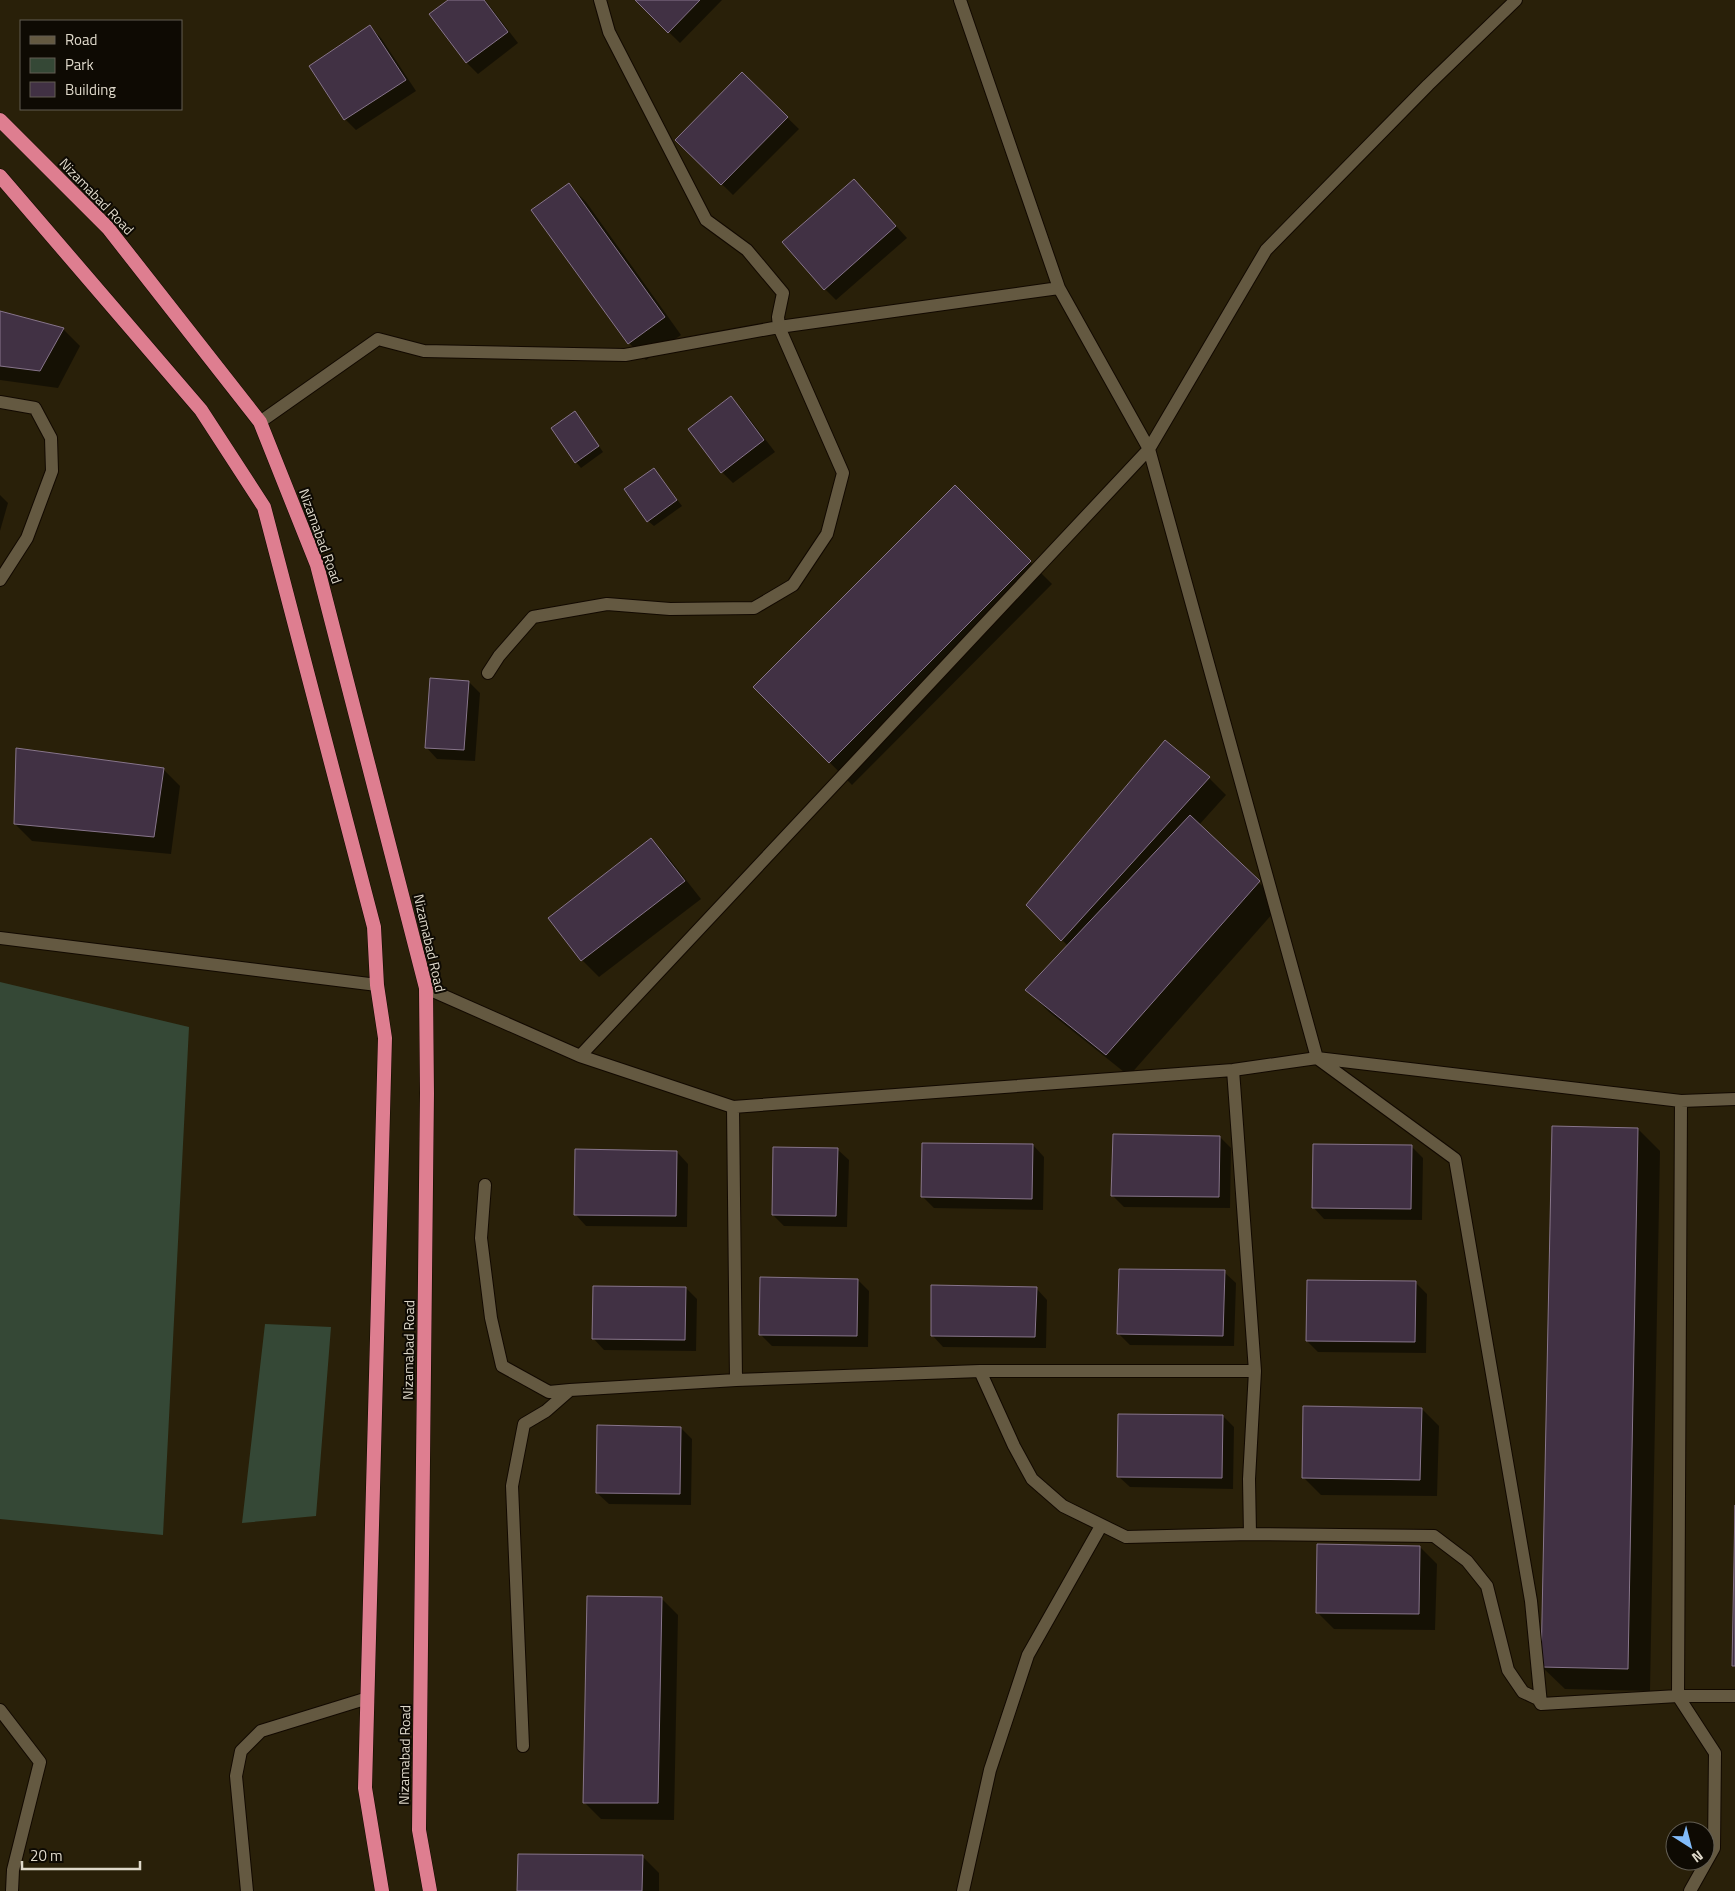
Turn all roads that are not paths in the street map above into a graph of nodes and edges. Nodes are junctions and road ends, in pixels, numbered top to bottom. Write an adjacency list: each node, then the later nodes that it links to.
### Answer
1 (600, 0): 7 (street)
2 (960, 0): 6 (street)
3 (1516, 0): 10 (street)
4 (0, 120): 9 (highway, Nizamabad Road)
5 (0, 176): 14 (highway)
6 (1059, 288): 7 (street); 10 (street)
7 (779, 327): 9 (street); 12 (street)
8 (0, 402): 11 (street)
9 (260, 422): 15 (highway, Nizamabad Road)
10 (1149, 449): 16 (street); 17 (street)
11 (0, 580)
12 (488, 673)
13 (0, 938): 14 (street)
14 (377, 985): 31 (highway)
15 (426, 988): 16 (street); 38 (highway, Nizamabad Road)
16 (580, 1056): 21 (street)
17 (1317, 1058): 18 (street); 20 (street); 32 (street)
18 (1233, 1070): 21 (street); 24 (street)
19 (1735, 1099): 20 (street)
20 (1681, 1101): 29 (street)
21 (733, 1107): 25 (street)
22 (485, 1185): 26 (street)
23 (980, 1371): 24 (street); 25 (street); 27 (street)
24 (1255, 1371): 28 (street)
25 (736, 1380): 26 (street)
26 (570, 1390): 34 (street)
27 (1101, 1526): 28 (street); 39 (street)
28 (1250, 1534): 32 (street)
29 (1678, 1696): 30 (street); 32 (street); 40 (street)
30 (1735, 1696)
31 (368, 1698): 36 (street); 37 (highway)
32 (1541, 1704)
33 (0, 1710): 35 (street)
34 (523, 1746)
35 (12, 1891)
36 (247, 1891)
37 (382, 1891)
38 (430, 1891)
39 (963, 1891)
40 (1690, 1891)

